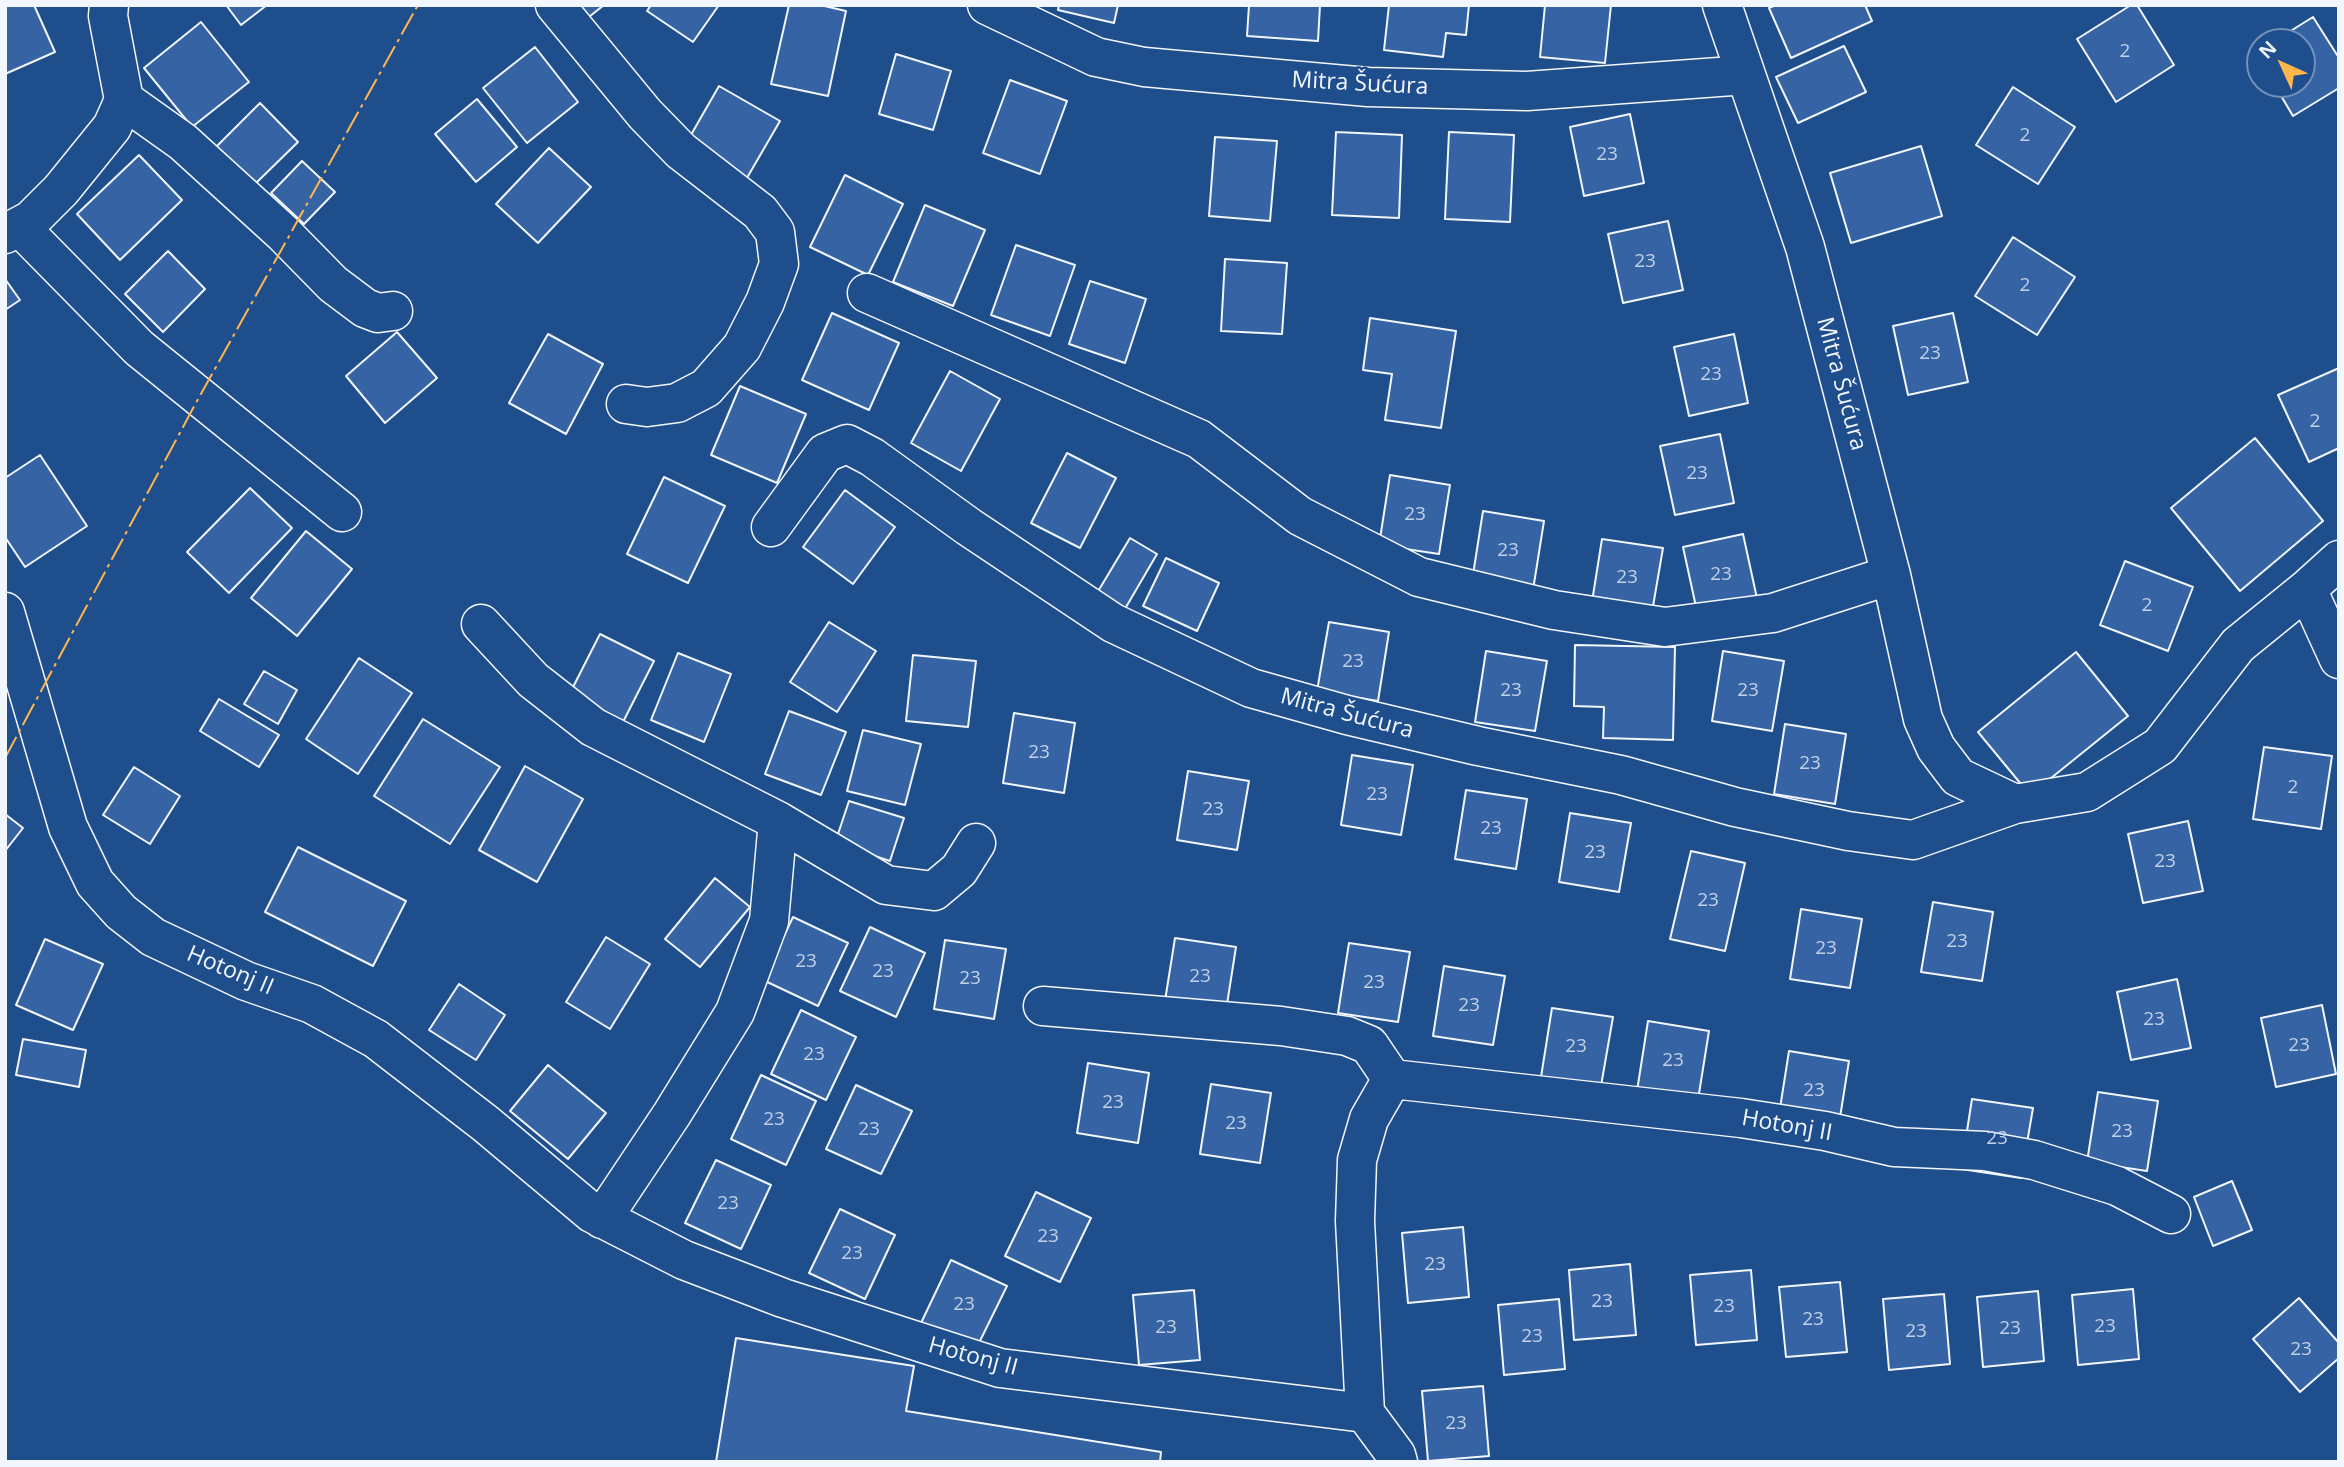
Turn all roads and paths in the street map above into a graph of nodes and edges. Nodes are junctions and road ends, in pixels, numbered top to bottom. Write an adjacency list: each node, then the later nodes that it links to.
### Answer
1 (109, 5): 6 (street)
2 (555, 5): 10 (street)
3 (987, 5): 5 (street, Mitra Šućura)
4 (1722, 5): 5 (street, Mitra Šućura)
5 (1746, 75): 14 (street, Mitra Šućura)
6 (124, 100): 7 (street); 9 (street)
7 (13, 230): 11 (street)
8 (867, 293): 14 (street)
9 (393, 311)
10 (626, 404)
11 (342, 512)
12 (771, 527): 19 (street, Mitra Šućura)
13 (2339, 560): 15 (street, Mitra Šućura)
14 (1891, 575): 19 (street, Mitra Šućura)
15 (2307, 589): 18 (street); 19 (street, Mitra Šućura)
16 (5, 612): 25 (street, Hotonj II)
17 (481, 624): 20 (street)
18 (2339, 659)
19 (2015, 804)
20 (778, 821): 21 (street); 25 (street)
21 (976, 843)
22 (1043, 1006): 23 (street)
23 (1392, 1079): 24 (street, Hotonj II); 26 (street)
24 (2171, 1214)
25 (602, 1219): 26 (street, Hotonj II)
26 (1365, 1413): 27 (street)
27 (1398, 1462)

